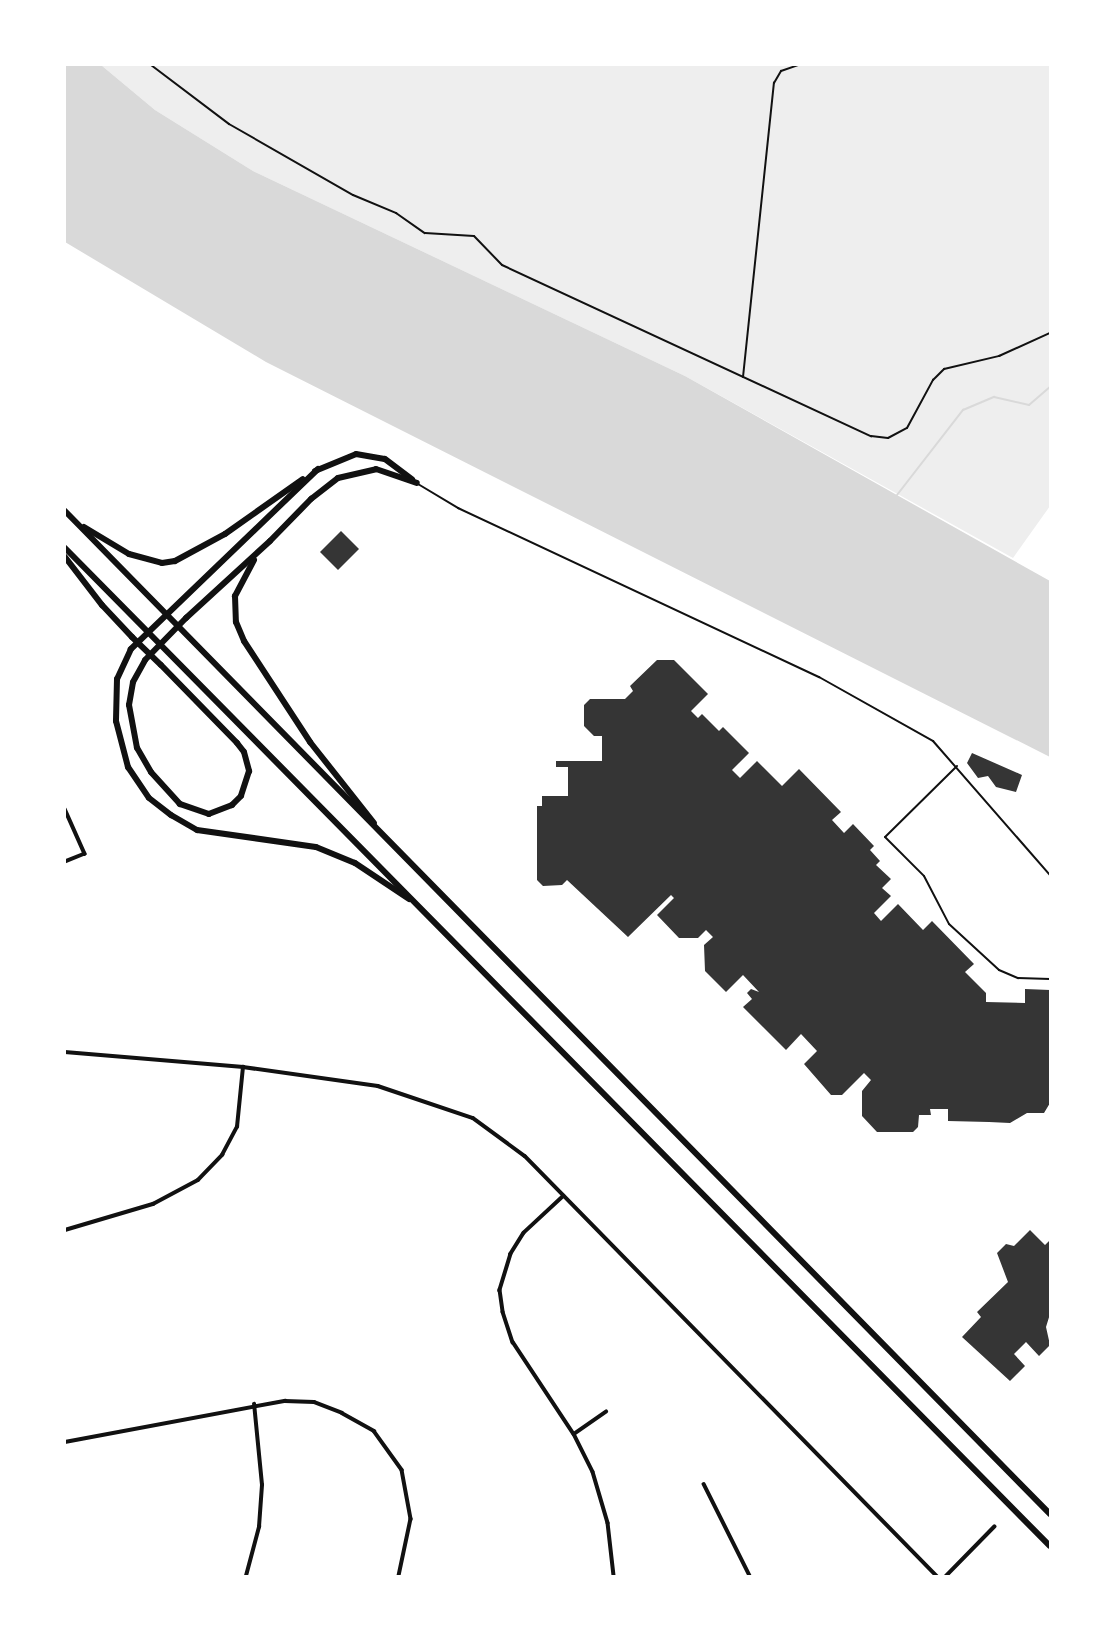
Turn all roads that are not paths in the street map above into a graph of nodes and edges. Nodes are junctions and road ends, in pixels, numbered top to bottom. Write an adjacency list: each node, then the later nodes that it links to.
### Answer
1 (346, 457): 2 (highway); 3 (highway); 4 (highway)
2 (318, 469): 6 (highway); 15 (highway)
3 (351, 472): 4 (highway); 7 (highway)
4 (417, 483): 10 (lane)
5 (65, 511): 6 (highway)
6 (74, 521): 12 (highway)
7 (270, 541): 9 (highway); 12 (highway)
8 (65, 548): 15 (highway)
9 (65, 557)
10 (958, 765): 14 (lane); 16 (lane)
11 (65, 809): 13 (street)
12 (404, 860): 26 (highway)
13 (65, 862)
14 (1050, 875)
15 (419, 905): 28 (highway)
16 (1050, 979)
17 (65, 1052): 18 (street)
18 (243, 1067): 19 (street); 20 (street)
19 (564, 1196): 23 (street); 33 (street)
20 (65, 1230)
21 (254, 1404): 24 (street); 29 (street); 30 (street)
22 (606, 1412): 23 (street)
23 (574, 1434): 31 (street)
24 (65, 1442)
25 (704, 1483): 32 (street)
26 (1050, 1514)
27 (994, 1527): 34 (street)
28 (1050, 1546)
29 (246, 1576)
30 (399, 1576)
31 (614, 1576)
32 (750, 1576)
33 (937, 1576)
34 (946, 1576)

